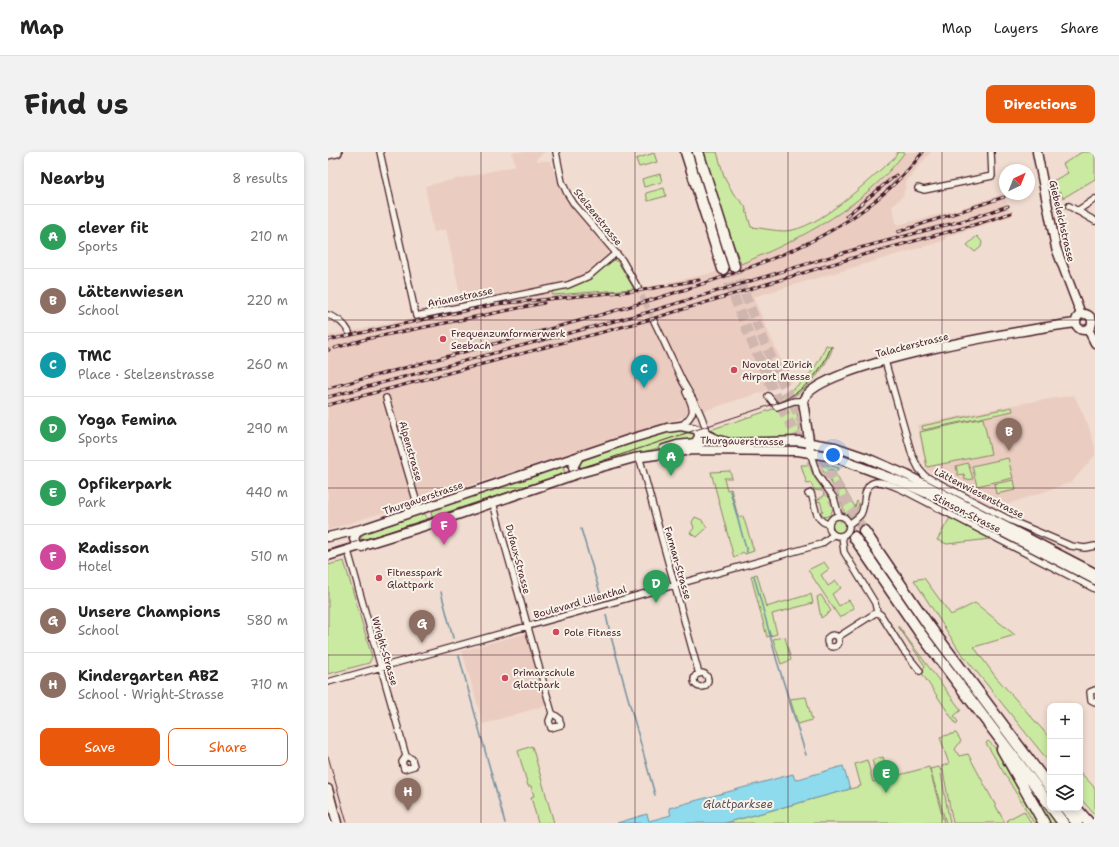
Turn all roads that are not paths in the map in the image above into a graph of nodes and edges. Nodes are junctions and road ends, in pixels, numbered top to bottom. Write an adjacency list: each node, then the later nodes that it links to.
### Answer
1 (337, 152): 8 (main road)
2 (380, 152): 14 (street, Arianestrasse)
3 (556, 152): 14 (street, Stelzenstrasse)
4 (686, 152): 16 (highway)
5 (698, 152): 15 (highway)
6 (992, 152): 9 (street)
7 (1037, 152): 18 (main road, Giebeleichstrasse)
8 (328, 154)
9 (918, 188)
10 (1095, 199): 12 (street)
11 (1068, 206): 12 (street)
12 (1077, 211): 13 (street)
13 (1095, 221)
14 (616, 253): 17 (street, Stelzenstrasse)
15 (734, 266)
16 (723, 269)
17 (638, 288)
18 (1081, 314): 20 (main road); 22 (main road)
19 (328, 315): 24 (street)
20 (1094, 319): 23 (main road)
21 (654, 321): 27 (street)
22 (1076, 323): 23 (main road); 26 (main road, Talackerstrasse)
23 (1088, 329): 25 (main road)
24 (349, 332)
25 (1095, 343)
26 (885, 361): 30 (main road, Talackerstrasse); 54 (street, Lättenwiesenstrasse)
27 (684, 384): 31 (street); 33 (street)
28 (768, 396): 30 (street)
29 (386, 398): 43 (street, Alpenstrasse)
30 (803, 401): 34 (main road)
31 (681, 426): 32 (main road, Thurgauerstrasse); 38 (main road, Thurgauerstrasse)
32 (698, 430): 33 (main road, Thurgauerstrasse); 35 (main road)
33 (706, 434): 34 (main road, Thurgauerstrasse); 35 (street, Thurgauerstrasse)
34 (809, 442): 36 (main road); 57 (main road, Thurgauerstrasse)
35 (671, 448): 37 (main road)
36 (810, 452): 37 (main road, Thurgauerstrasse); 44 (street); 58 (main road, Thurgauerstrasse)
37 (656, 453): 39 (main road, Thurgauerstrasse)
38 (579, 456): 40 (main road); 43 (main road, Thurgauerstrasse)
39 (639, 456): 40 (main road, Thurgauerstrasse); 59 (street, Farman-Strasse)
40 (580, 473): 42 (main road, Thurgauerstrasse)
41 (808, 494): 45 (street)
42 (493, 503): 53 (main road, Thurgauerstrasse); 62 (street, Dufaux-Strasse)
43 (419, 510): 47 (main road, Thurgauerstrasse)
44 (839, 516): 45 (street); 46 (street)
45 (829, 524): 49 (street)
46 (849, 524): 50 (street); 60 (street, Stinson-Strasse)
47 (362, 529): 51 (main road, Thurgauerstrasse); 53 (main road)
48 (864, 531): 71 (highway)
49 (833, 535): 50 (street); 59 (street, Boulevard Lilienthal)
50 (842, 536): 61 (street)
51 (328, 537)
52 (854, 537): 72 (highway)
53 (362, 547): 55 (main road, Thurgauerstrasse)
54 (1095, 547)
55 (348, 551): 56 (main road, Thurgauerstrasse); 64 (street, Wright-Strasse)
56 (328, 556)
57 (1095, 573)
58 (1095, 580)
59 (675, 585): 62 (street, Boulevard Lilienthal); 66 (street, Farman-Strasse)
60 (1095, 589)
61 (877, 612): 63 (street); 65 (street)
62 (528, 626): 64 (street, Boulevard Lilienthal); 70 (street, Dufaux-Strasse)
63 (838, 637)
64 (380, 668): 67 (street, Boulevard Lilienthal); 73 (street, Wright-Strasse)
65 (920, 671)
66 (699, 674)
67 (328, 682)
68 (1095, 690): 69 (street)
69 (1095, 702)
70 (552, 713)
71 (1006, 727): 74 (highway); 75 (highway)
72 (994, 731): 77 (highway); 82 (highway)
73 (406, 756)
74 (1048, 775)
75 (1047, 784)
76 (328, 789): 81 (main road)
77 (1047, 801)
78 (1054, 811): 83 (highway)
79 (1068, 811): 84 (highway)
80 (1079, 811): 85 (highway)
81 (337, 823)
82 (1044, 823)
83 (1063, 823)
84 (1077, 823)
85 (1089, 823)

